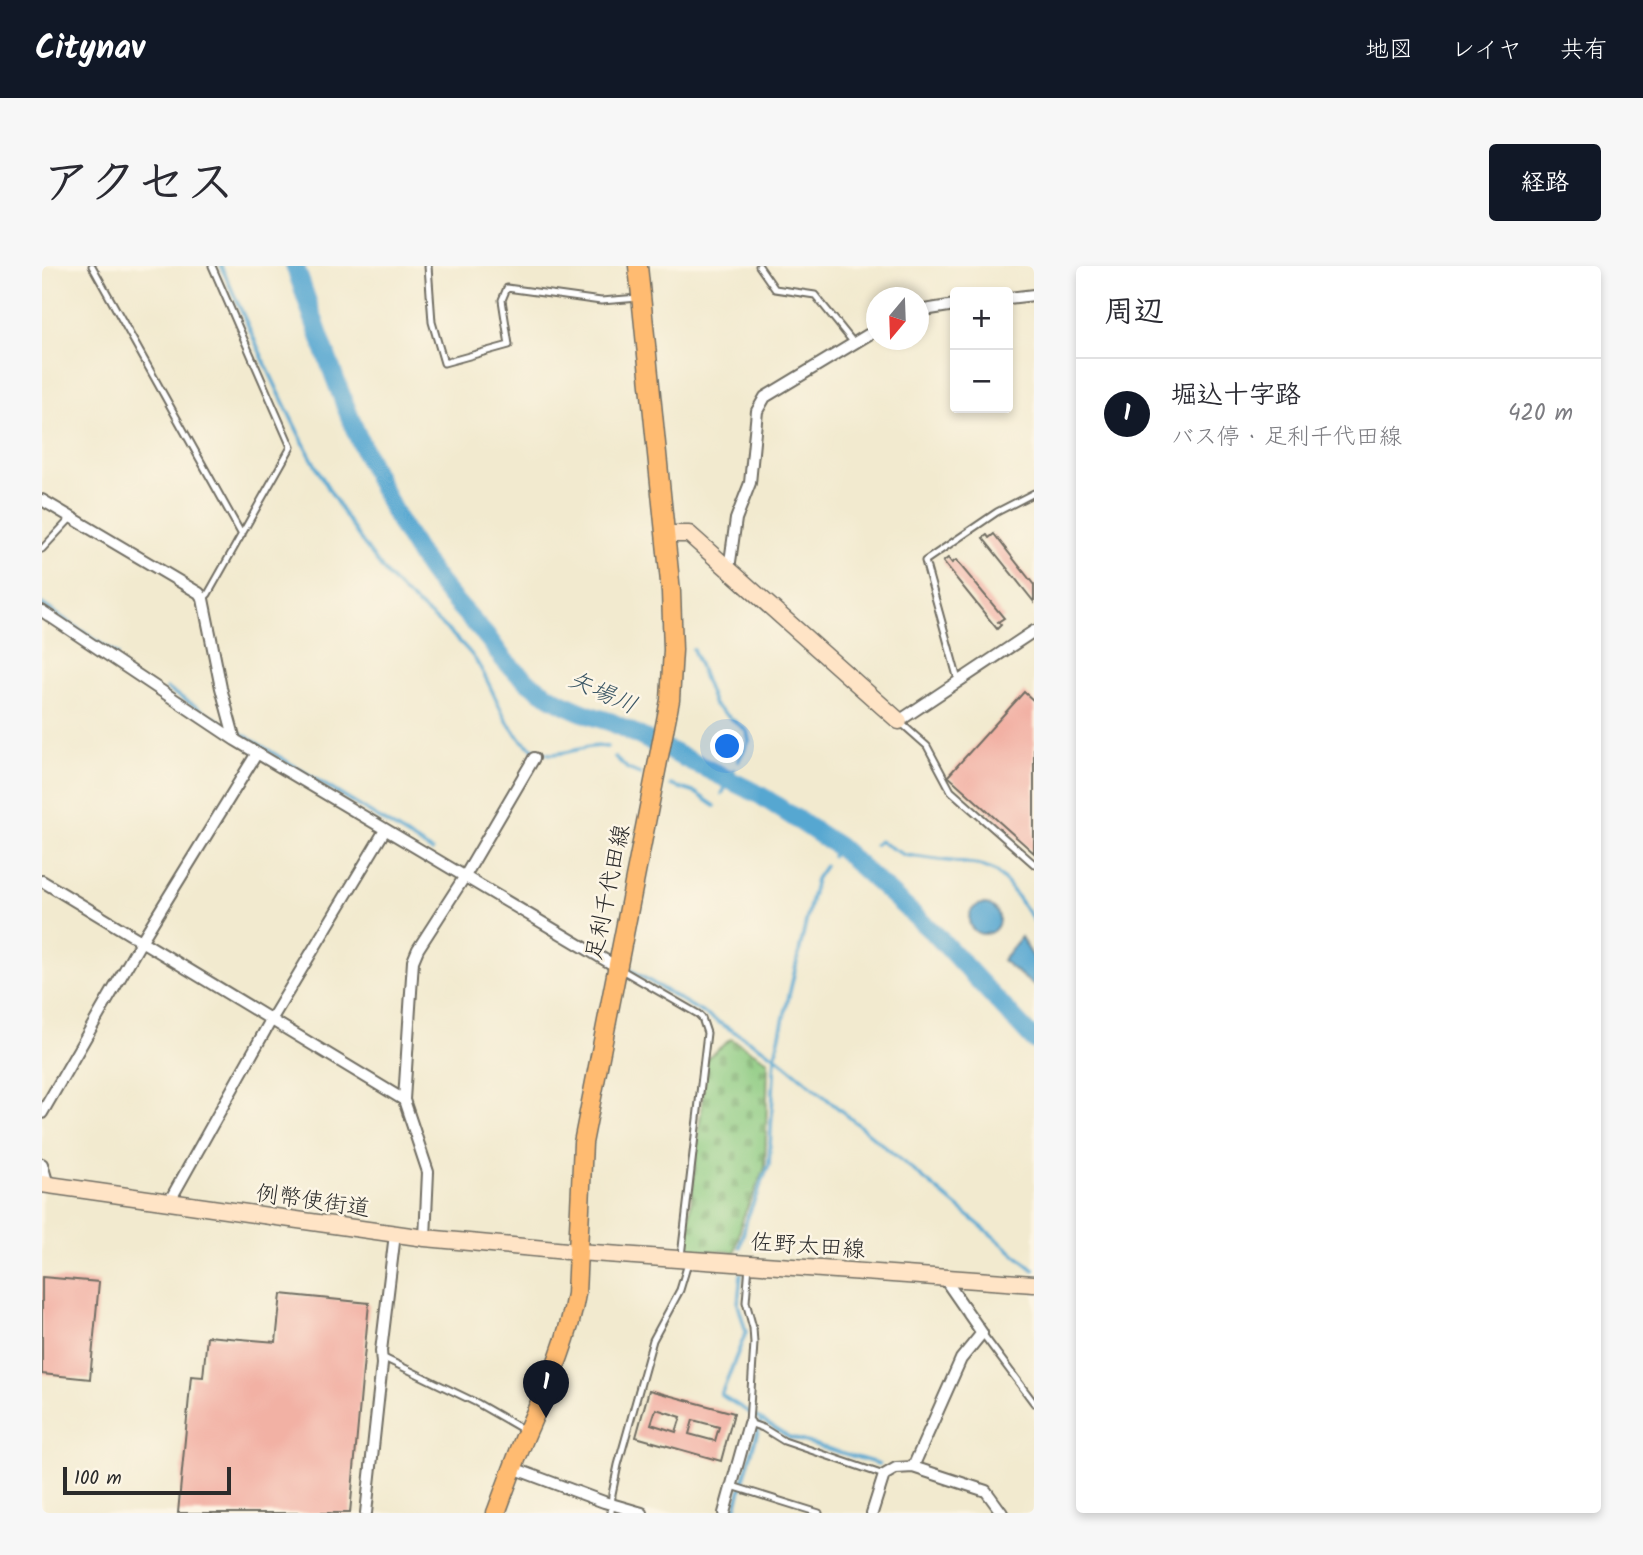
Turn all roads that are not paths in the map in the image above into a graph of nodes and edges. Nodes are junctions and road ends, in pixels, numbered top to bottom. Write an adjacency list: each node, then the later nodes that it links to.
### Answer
1 (92, 266): 17 (lane)
2 (212, 266): 17 (lane)
3 (428, 266): 8 (lane)
4 (638, 266): 8 (main road, 足利千代田線)
5 (759, 266): 12 (lane)
6 (1034, 295): 7 (street)
7 (1013, 297)
8 (641, 298): 16 (main road, 足利千代田線)
9 (950, 306): 10 (street)
10 (929, 309)
11 (866, 338): 12 (street)
12 (855, 345): 19 (street)
13 (1034, 493): 23 (lane)
14 (42, 500): 15 (street)
15 (72, 518): 18 (lane); 20 (street)
16 (666, 534): 19 (main road); 33 (main road, 足利千代田線)
17 (242, 535): 20 (lane)
18 (42, 549)
19 (729, 569): 24 (main road)
20 (203, 599): 25 (street)
21 (42, 611): 25 (street)
22 (1034, 631): 23 (street)
23 (958, 681): 24 (street)
24 (899, 721): 29 (lane)
25 (235, 740): 26 (street)
26 (257, 753): 28 (street); 32 (street)
27 (534, 758): 30 (street)
28 (385, 830): 30 (street); 34 (street)
29 (1034, 864)
30 (465, 876): 33 (street); 35 (street)
31 (42, 881): 32 (street)
32 (142, 940): 34 (street); 36 (street)
33 (617, 967): 42 (main road, 足利千代田線); 43 (lane)
34 (271, 1020): 35 (street); 39 (street)
35 (404, 1100): 41 (street)
36 (42, 1113)
37 (42, 1164): 38 (street)
38 (45, 1184): 39 (main road, 例幣使街道)
39 (169, 1202): 40 (main road, 例幣使街道)
40 (395, 1234): 41 (main road, 例幣使街道); 48 (street)
41 (425, 1238): 42 (main road, 例幣使街道)
42 (578, 1252): 43 (main road, 佐野太田線); 51 (main road, 足利千代田線)
43 (685, 1259): 44 (main road, 佐野太田線); 56 (lane)
44 (749, 1264): 45 (main road, 佐野太田線); 50 (lane)
45 (944, 1278): 46 (main road, 佐野太田線); 47 (street)
46 (1034, 1284)
47 (982, 1333): 49 (lane); 52 (street)
48 (382, 1357): 51 (lane); 57 (street)
49 (1034, 1403)
50 (749, 1423): 54 (lane); 55 (street)
51 (527, 1432): 53 (main road, 足利千代田線)
52 (913, 1466): 54 (street); 63 (street)
53 (513, 1468): 56 (street); 58 (main road, 足利千代田線)
54 (884, 1475): 62 (street)
55 (732, 1486): 60 (street); 61 (lane)
56 (611, 1508): 59 (street)
57 (366, 1513)
58 (496, 1513)
59 (642, 1513)
60 (724, 1513)
61 (820, 1513)
62 (872, 1513)
63 (1002, 1513)

